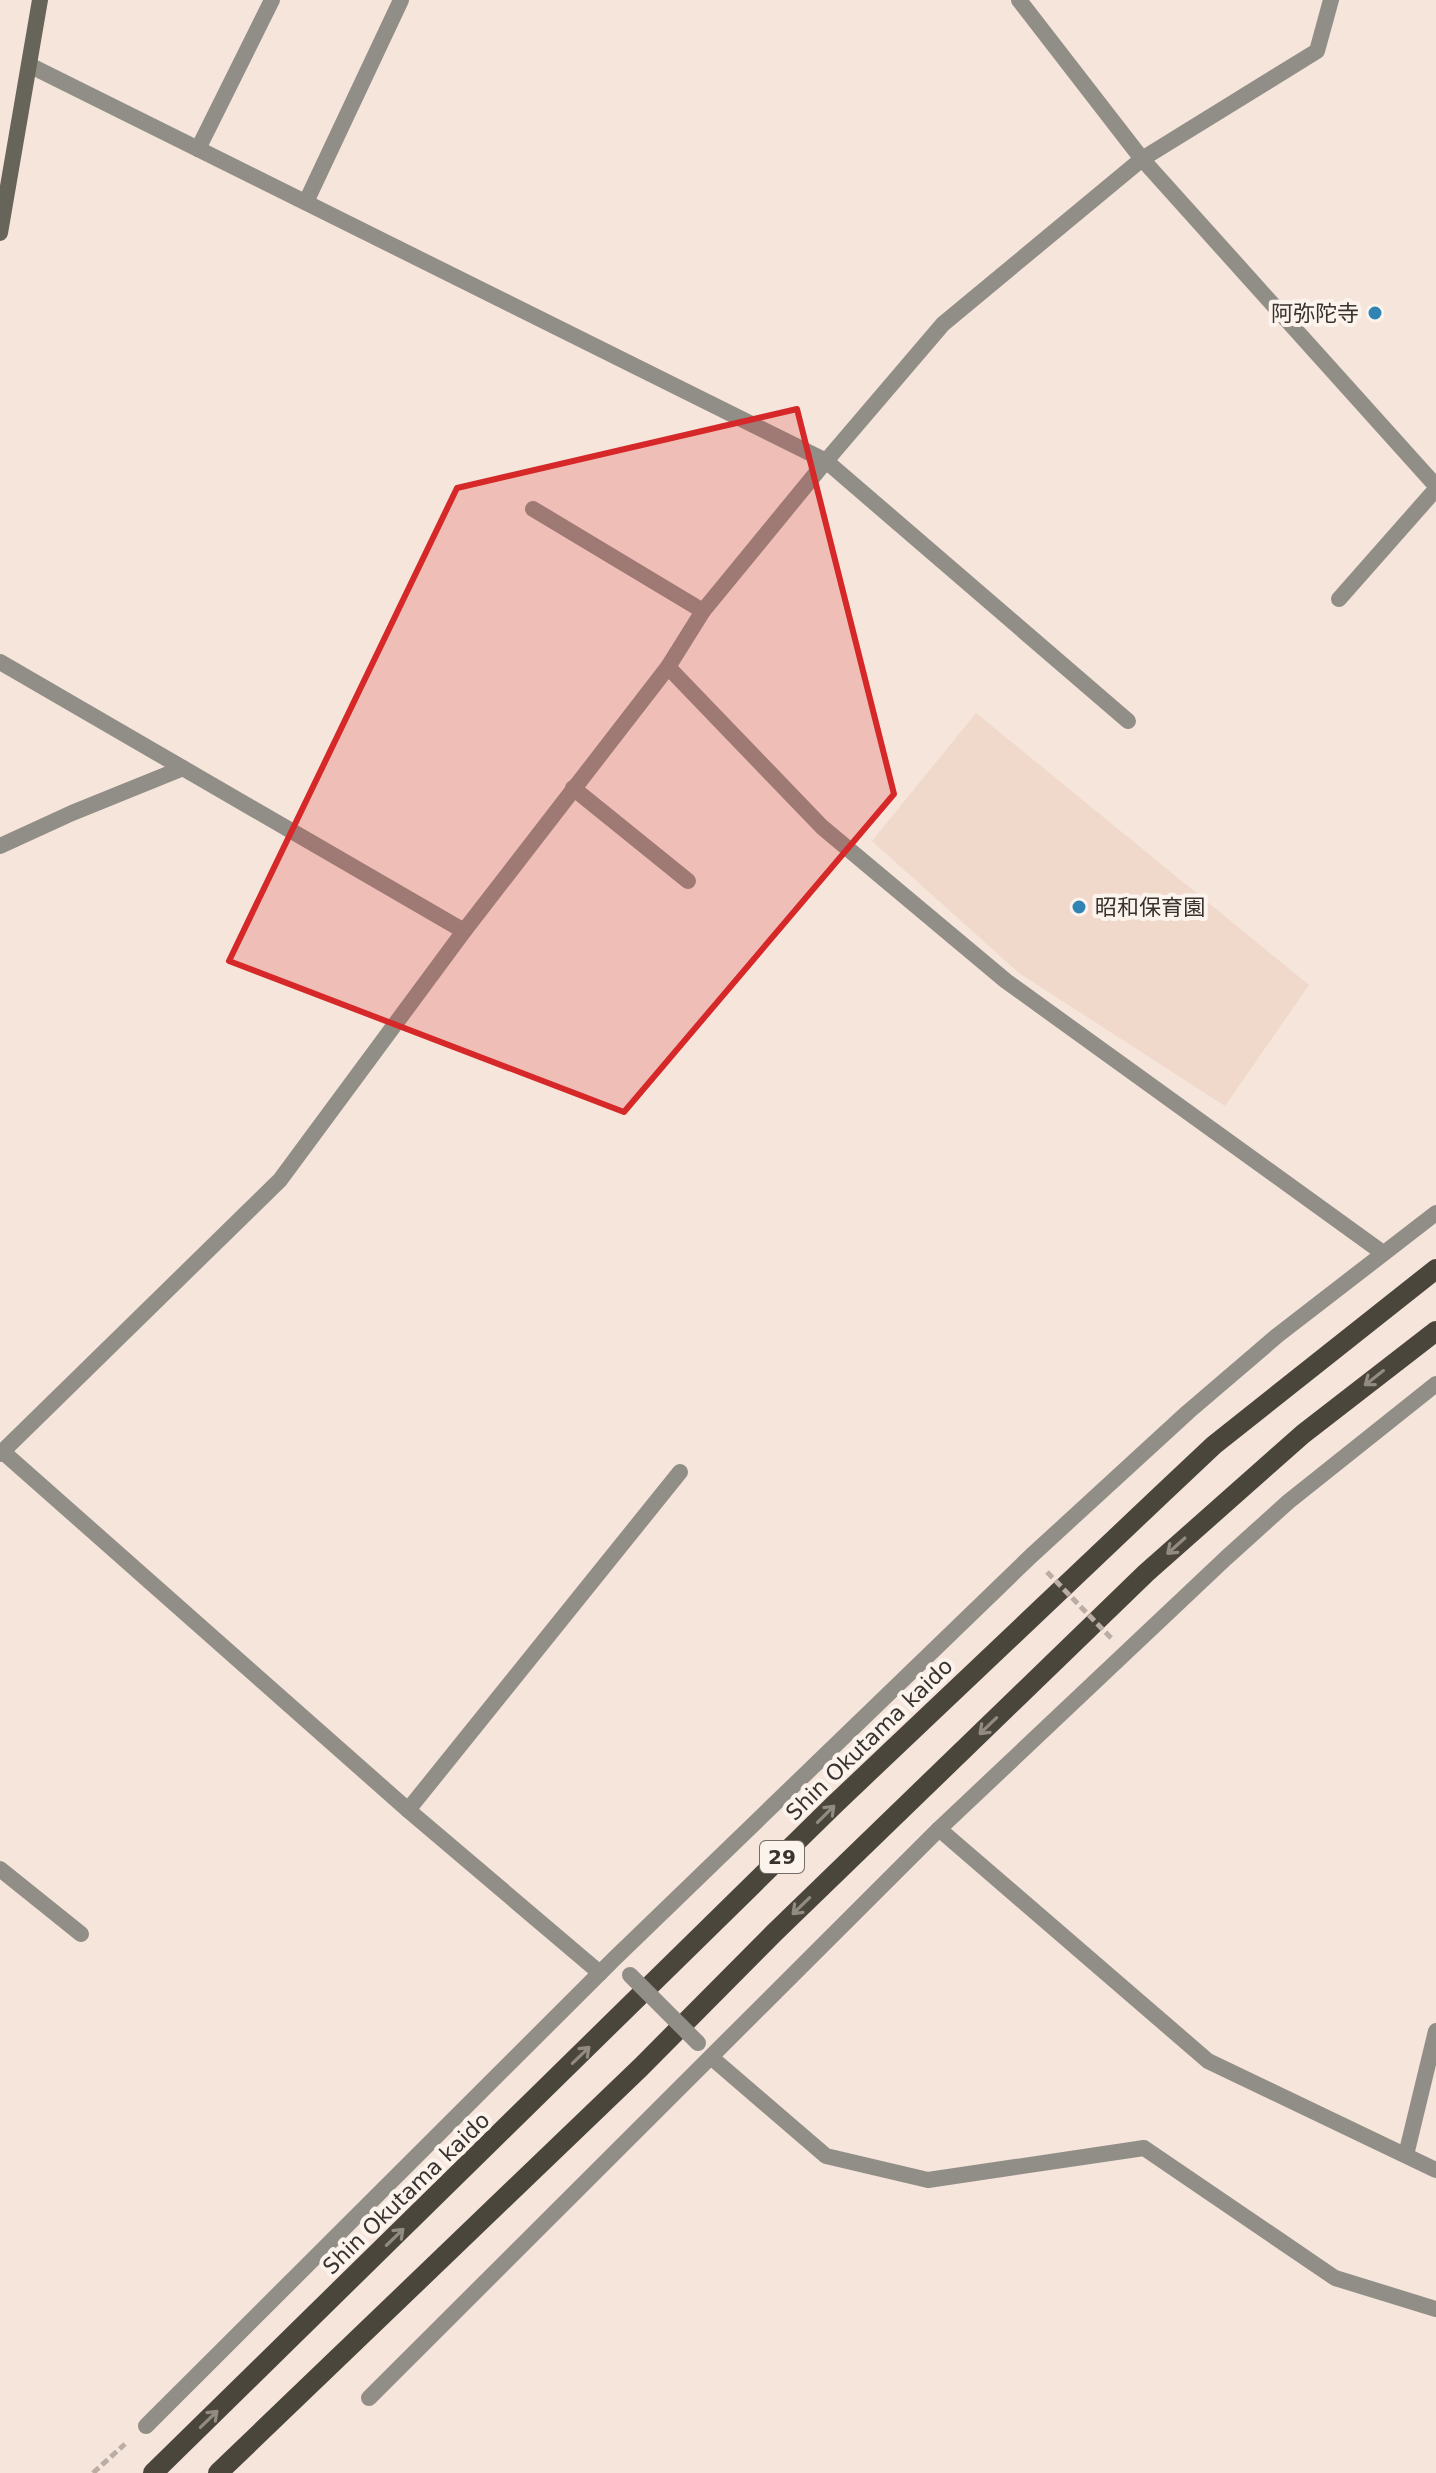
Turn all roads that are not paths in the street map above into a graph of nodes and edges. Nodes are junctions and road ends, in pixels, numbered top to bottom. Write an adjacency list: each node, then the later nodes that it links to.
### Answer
1 (40, 0): 6 (street)
2 (272, 0): 7 (street)
3 (401, 0): 9 (street)
4 (1019, 0): 8 (street)
5 (1331, 0): 8 (street)
6 (29, 65): 7 (street); 10 (street)
7 (198, 149): 9 (street)
8 (1142, 159): 11 (street); 12 (street)
9 (306, 202): 11 (street)
10 (0, 233)
11 (826, 461): 15 (street); 18 (street)
12 (1436, 487): 14 (street)
13 (533, 509): 15 (street)
14 (1339, 599)
15 (703, 611): 17 (street)
16 (0, 662): 19 (street)
17 (668, 667): 20 (street); 25 (street)
18 (1128, 721)
19 (183, 768): 21 (street); 23 (street)
20 (573, 788): 22 (street); 23 (street)
21 (0, 846)
22 (688, 881)
23 (464, 931): 29 (street)
24 (1436, 1213): 25 (street)
25 (1383, 1253): 35 (street)
26 (1436, 1269): 44 (main road, Shin Okutama kaido / 29, one-way to 26)
27 (1436, 1331): 45 (main road, 29, one-way to 45)
28 (1436, 1384): 32 (street)
29 (1, 1452): 31 (street)
30 (680, 1472): 31 (street)
31 (408, 1810): 36 (street)
32 (939, 1829): 38 (street); 39 (street)
33 (0, 1869): 34 (street)
34 (81, 1934)
35 (614, 1959): 36 (street); 38 (street, bridge)
36 (600, 1973): 43 (street)
37 (1436, 2031): 39 (street)
38 (712, 2058): 41 (street); 42 (street)
39 (1406, 2155): 40 (street)
40 (1436, 2170)
41 (1436, 2309)
42 (369, 2398)
43 (146, 2426)
44 (153, 2473)
45 (218, 2473)

